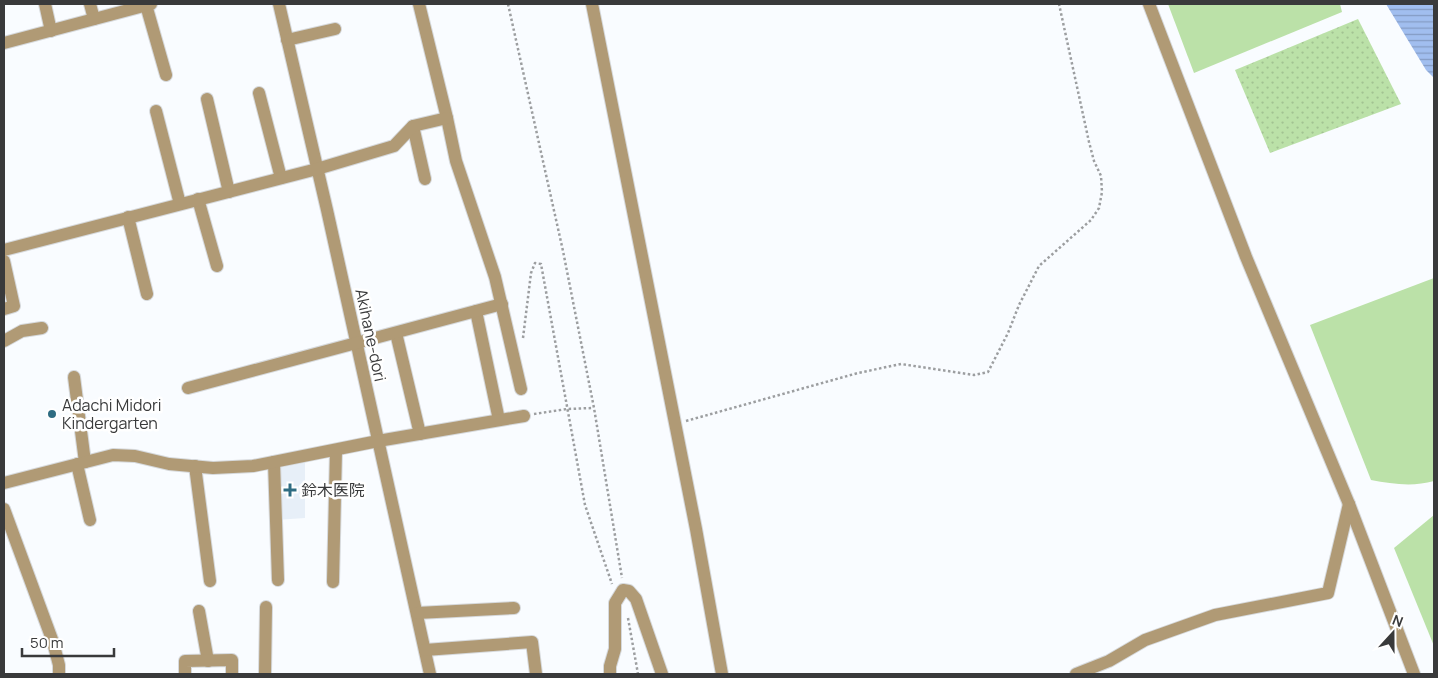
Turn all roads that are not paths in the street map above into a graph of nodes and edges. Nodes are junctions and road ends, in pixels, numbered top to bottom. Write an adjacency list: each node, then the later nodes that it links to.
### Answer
1 (44, 4): 11 (street)
2 (90, 4): 9 (street)
3 (149, 4): 8 (street); 14 (street)
4 (279, 4): 12 (street, Akihane-dori)
5 (419, 4): 18 (street)
6 (592, 4): 70 (street)
7 (1149, 4): 50 (street)
8 (130, 6): 9 (street)
9 (94, 19): 11 (street)
10 (335, 29): 12 (street)
11 (51, 31): 13 (street)
12 (287, 40): 20 (street, Akihane-dori)
13 (4, 43)
14 (166, 76)
15 (259, 94): 21 (street)
16 (207, 99): 23 (street)
17 (156, 111): 25 (street)
18 (447, 118): 19 (street); 31 (street)
19 (413, 126): 20 (street); 22 (street)
20 (317, 169): 21 (street); 37 (street, Akihane-dori)
21 (281, 178): 23 (street)
22 (425, 179)
23 (229, 192): 24 (street)
24 (198, 199): 25 (street); 29 (street)
25 (180, 204): 26 (street)
26 (128, 218): 27 (street); 30 (street)
27 (4, 250)
28 (4, 261): 32 (street)
29 (216, 266)
30 (147, 294)
31 (502, 304): 33 (street); 40 (street)
32 (4, 309)
33 (476, 311): 35 (street); 42 (street)
34 (42, 328): 36 (street)
35 (396, 333): 37 (street); 43 (street)
36 (4, 341)
37 (356, 344): 39 (street); 44 (street, Akihane-dori)
38 (74, 377): 47 (street)
39 (188, 388)
40 (521, 389)
41 (524, 416): 42 (street)
42 (499, 420): 43 (street)
43 (420, 434): 44 (street)
44 (378, 441): 45 (street); 59 (street, Akihane-dori)
45 (336, 450): 46 (street); 55 (street)
46 (274, 462): 48 (street); 53 (street)
47 (81, 463): 48 (street); 49 (street); 52 (street)
48 (195, 466): 54 (street)
49 (4, 483)
50 (1349, 504): 71 (street); 72 (street)
51 (4, 509): 62 (street)
52 (90, 520)
53 (278, 580)
54 (210, 581)
55 (333, 582)
56 (266, 607): 65 (street)
57 (514, 608): 59 (street)
58 (199, 611): 61 (street)
59 (417, 613): 60 (street, Akihane-dori)
60 (425, 650): 66 (street, Akihane-dori); 67 (street)
61 (208, 661): 63 (street); 64 (street)
62 (59, 674)
63 (185, 674)
64 (232, 674)
65 (264, 674)
66 (430, 674)
67 (536, 674)
68 (610, 674): 69 (street)
69 (662, 674)
70 (722, 674)
71 (1076, 674)
72 (1414, 674)

